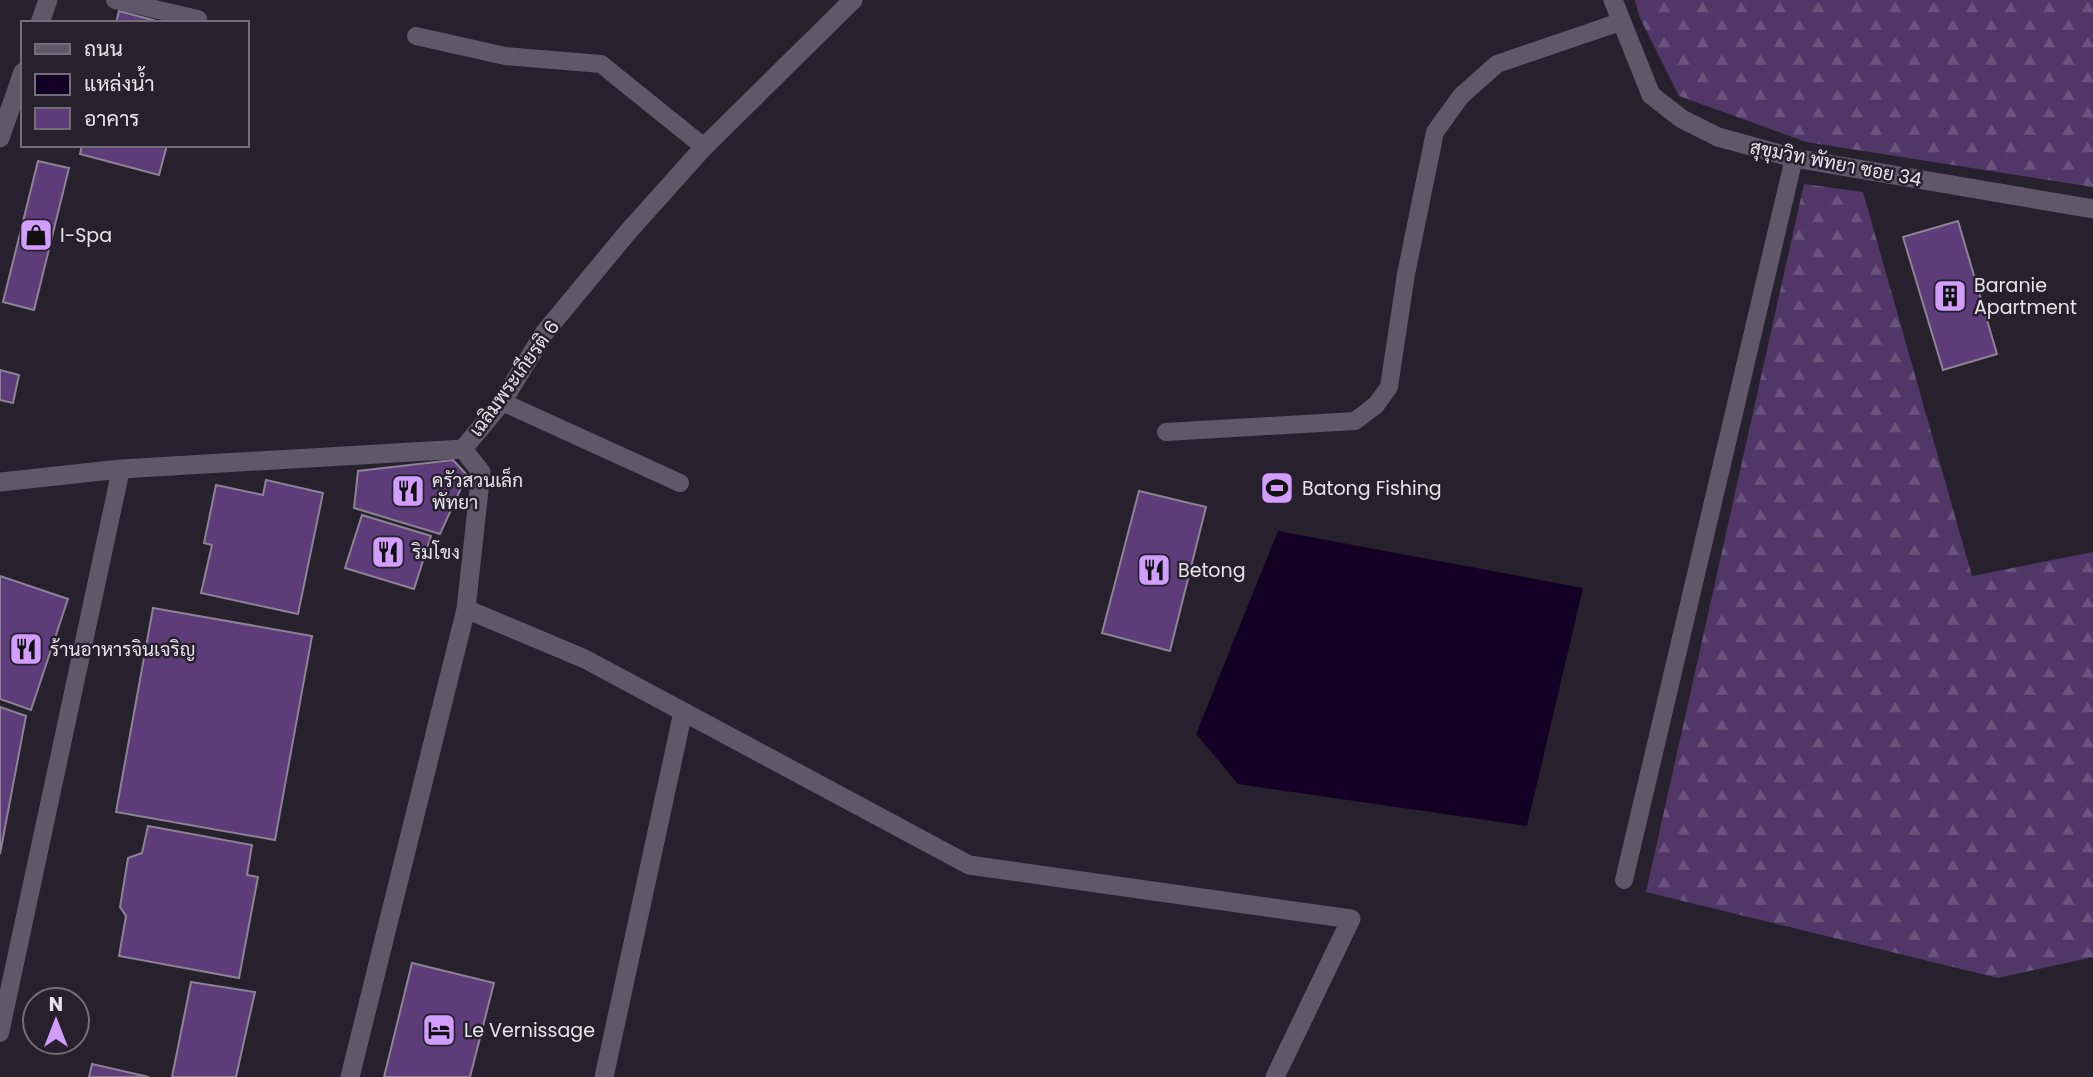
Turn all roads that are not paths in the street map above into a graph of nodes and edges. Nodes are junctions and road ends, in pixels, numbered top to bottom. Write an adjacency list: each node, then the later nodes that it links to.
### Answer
1 (48, 0): 6 (street)
2 (115, 0): 5 (lane)
3 (853, 0): 11 (street, เฉลิมพระเกียรติ 6)
4 (1613, 0): 7 (street, สุขุมวิท พัทยา ซอย 34)
5 (198, 19)
6 (41, 21)
7 (1620, 22): 12 (street, สุขุมวิท พัทยา ซอย 34); 15 (lane)
8 (416, 36): 11 (lane)
9 (21, 78): 10 (street)
10 (0, 138)
11 (704, 147): 14 (street, เฉลิมพระเกียรติ 6)
12 (1794, 158): 13 (street, สุขุมวิท พัทยา ซอย 34); 22 (lane)
13 (2093, 209)
14 (502, 402): 16 (street, เฉลิมพระเกียรติ 6); 19 (lane)
15 (1166, 432)
16 (463, 449): 17 (street, เฉลิมพระเกียรติ 6); 20 (street)
17 (121, 469): 18 (street, เฉลิมพระเกียรติ 6); 23 (lane)
18 (0, 482)
19 (680, 483)
20 (466, 609): 21 (street); 25 (street)
21 (683, 712): 24 (street); 26 (street)
22 (1624, 880)
23 (0, 1033)
24 (608, 1076)
25 (350, 1077)
26 (1275, 1077)

